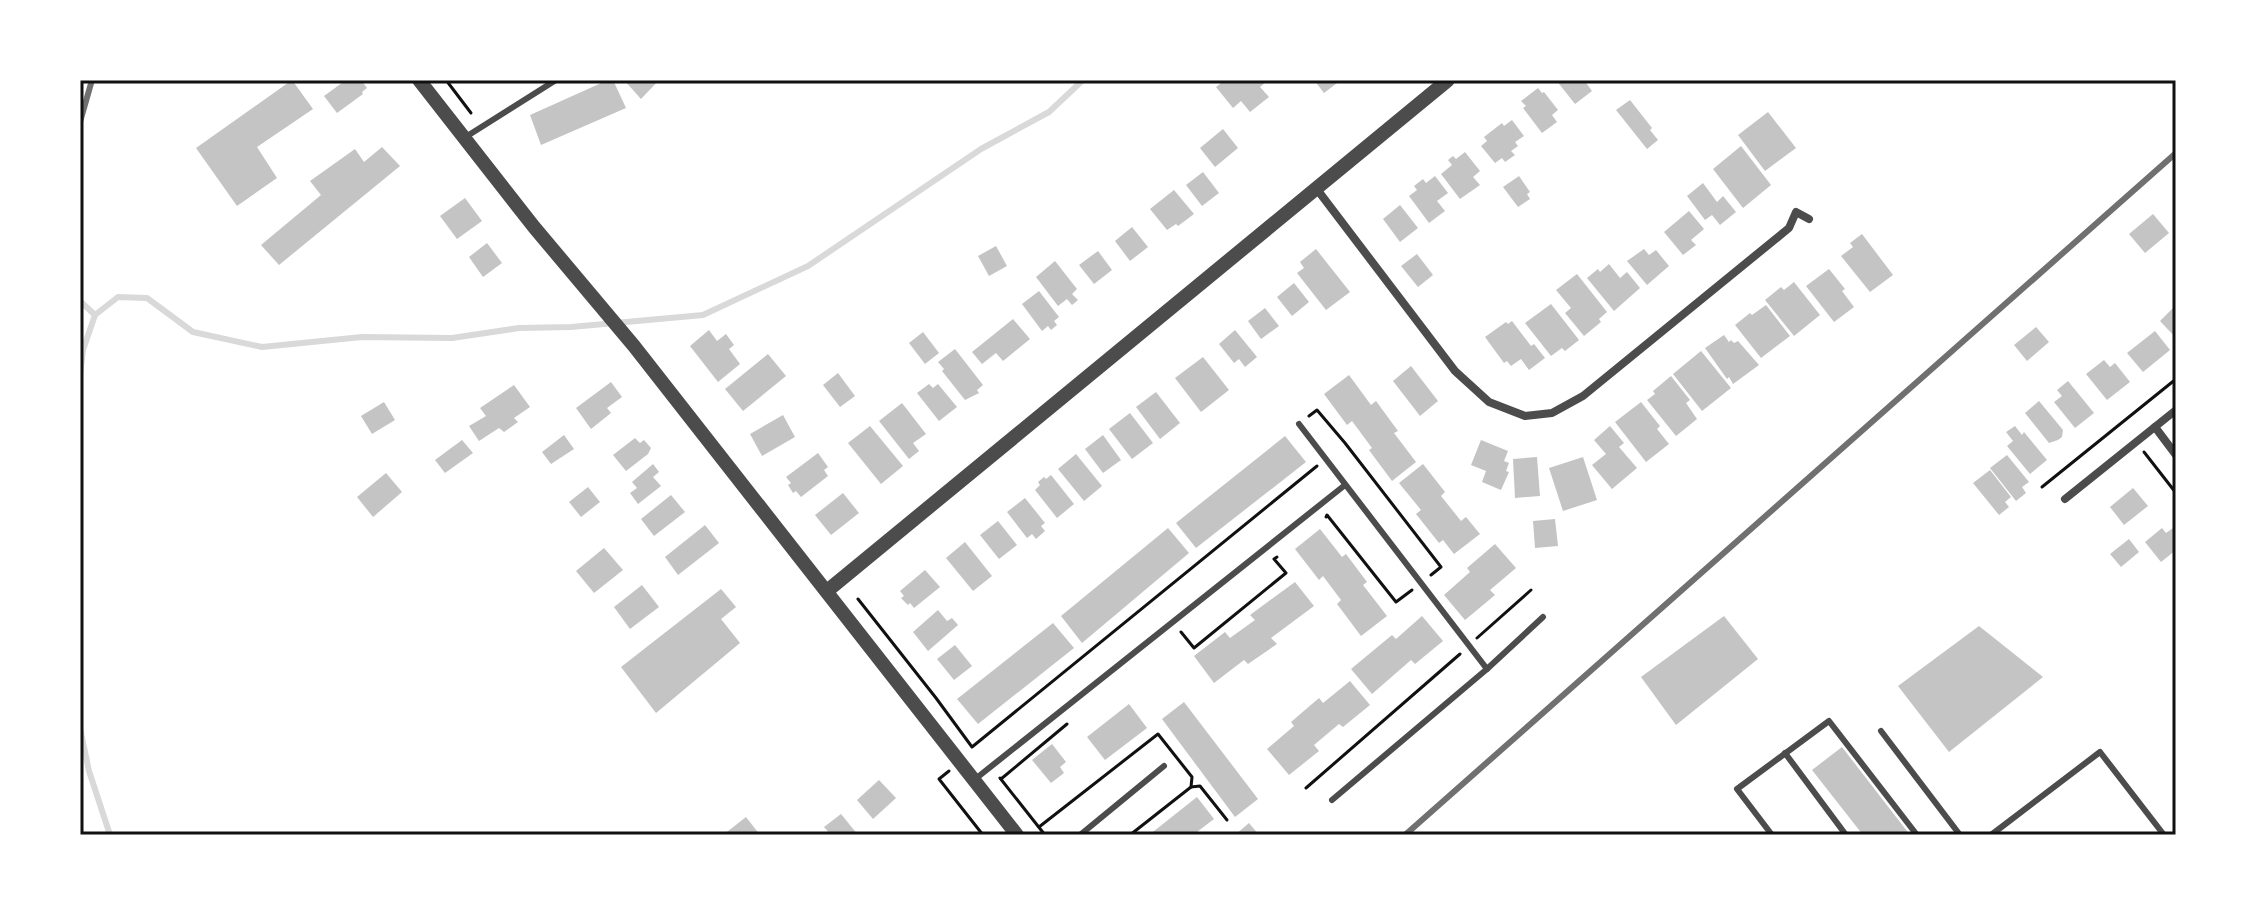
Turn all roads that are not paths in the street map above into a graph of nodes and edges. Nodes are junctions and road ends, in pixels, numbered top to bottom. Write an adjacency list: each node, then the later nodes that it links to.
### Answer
1 (419, 80): 4 (street)
2 (556, 80): 4 (lane)
3 (1448, 80): 5 (street)
4 (464, 138): 13 (street)
5 (1316, 188): 6 (street); 13 (street)
6 (1809, 219)
7 (2176, 410): 9 (street)
8 (1299, 424): 11 (lane)
9 (2155, 427): 10 (street); 12 (street)
10 (2176, 455)
11 (1345, 485): 15 (lane); 19 (lane)
12 (2065, 499)
13 (827, 591): 19 (street)
14 (1543, 617): 15 (lane)
15 (1487, 669): 20 (lane)
16 (1881, 731): 26 (lane)
17 (1785, 753): 23 (lane); 24 (lane); 25 (lane)
18 (1164, 766): 22 (lane)
19 (974, 780): 21 (street)
20 (1332, 800)
21 (1017, 835)
22 (1080, 835)
23 (1772, 835)
24 (1846, 835)
25 (1917, 835)
26 (1960, 835)
27 (1991, 835): 28 (lane)
28 (2164, 835)

